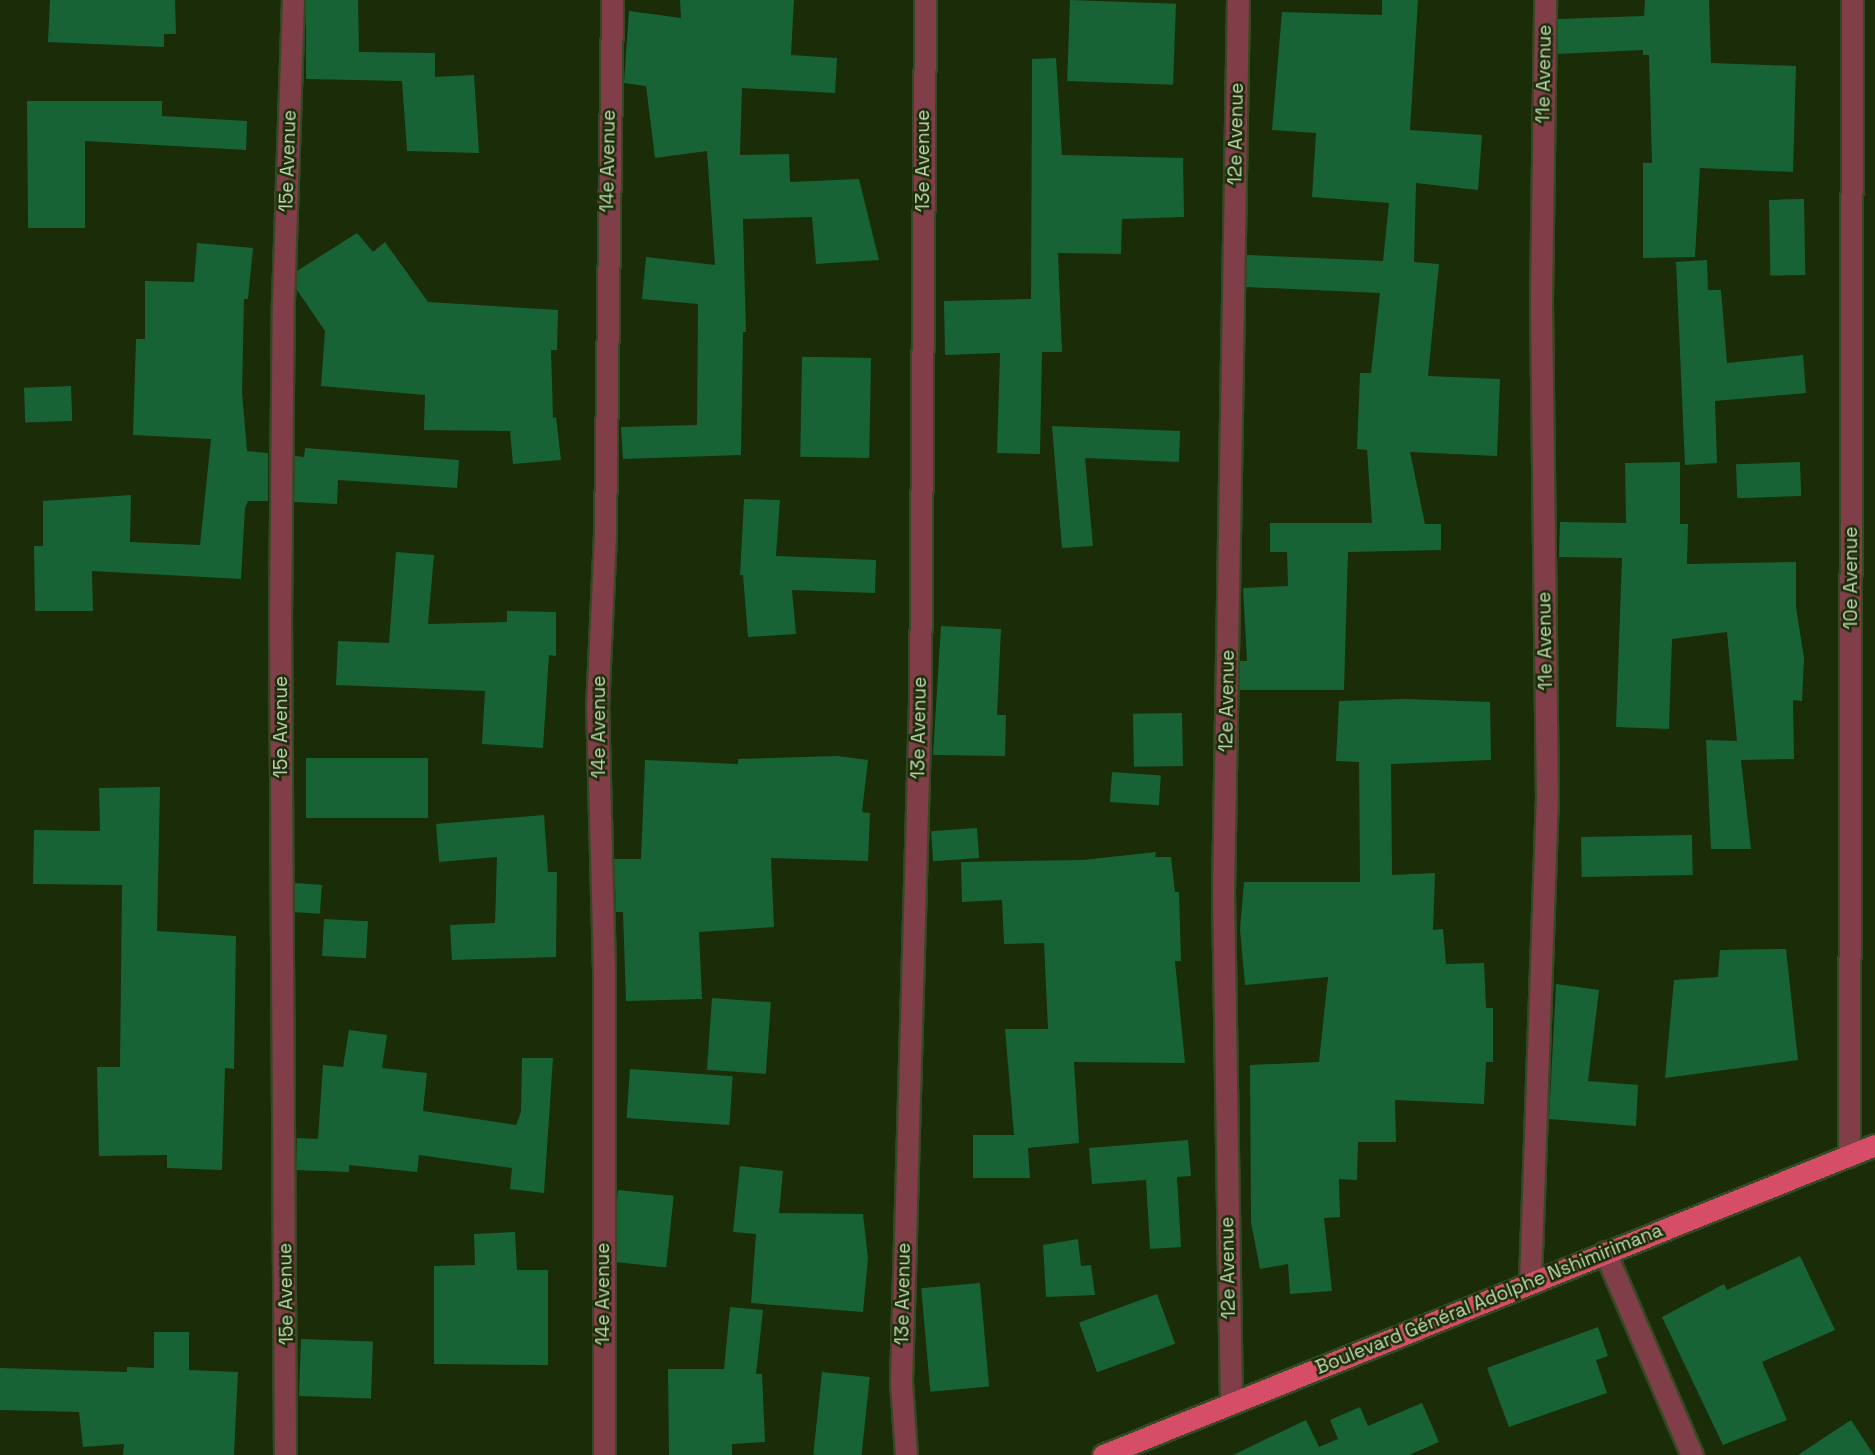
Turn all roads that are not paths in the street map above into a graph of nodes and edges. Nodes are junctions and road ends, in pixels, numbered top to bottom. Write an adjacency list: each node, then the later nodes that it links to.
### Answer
1 (293, 0): 12 (street, 15e Avenue)
2 (612, 0): 13 (street, 14e Avenue)
3 (925, 0): 14 (street, 13e Avenue)
4 (1238, 0): 11 (street, 12e Avenue)
5 (1545, 0): 10 (street, 11e Avenue)
6 (1852, 0): 8 (street, 10e Avenue)
7 (1875, 1145): 8 (main road, Boulevard Général Adolphe Nshimirimana)
8 (1849, 1156): 9 (main road, Boulevard Général Adolphe Nshimirimana)
9 (1605, 1252): 10 (main road, Boulevard Général Adolphe Nshimirimana); 16 (street)
10 (1530, 1282): 11 (main road, Boulevard Général Adolphe Nshimirimana)
11 (1231, 1401): 15 (main road, Boulevard Général Adolphe Nshimirimana)
12 (285, 1455)
13 (604, 1455)
14 (906, 1455)
15 (1103, 1455)
16 (1692, 1455)

